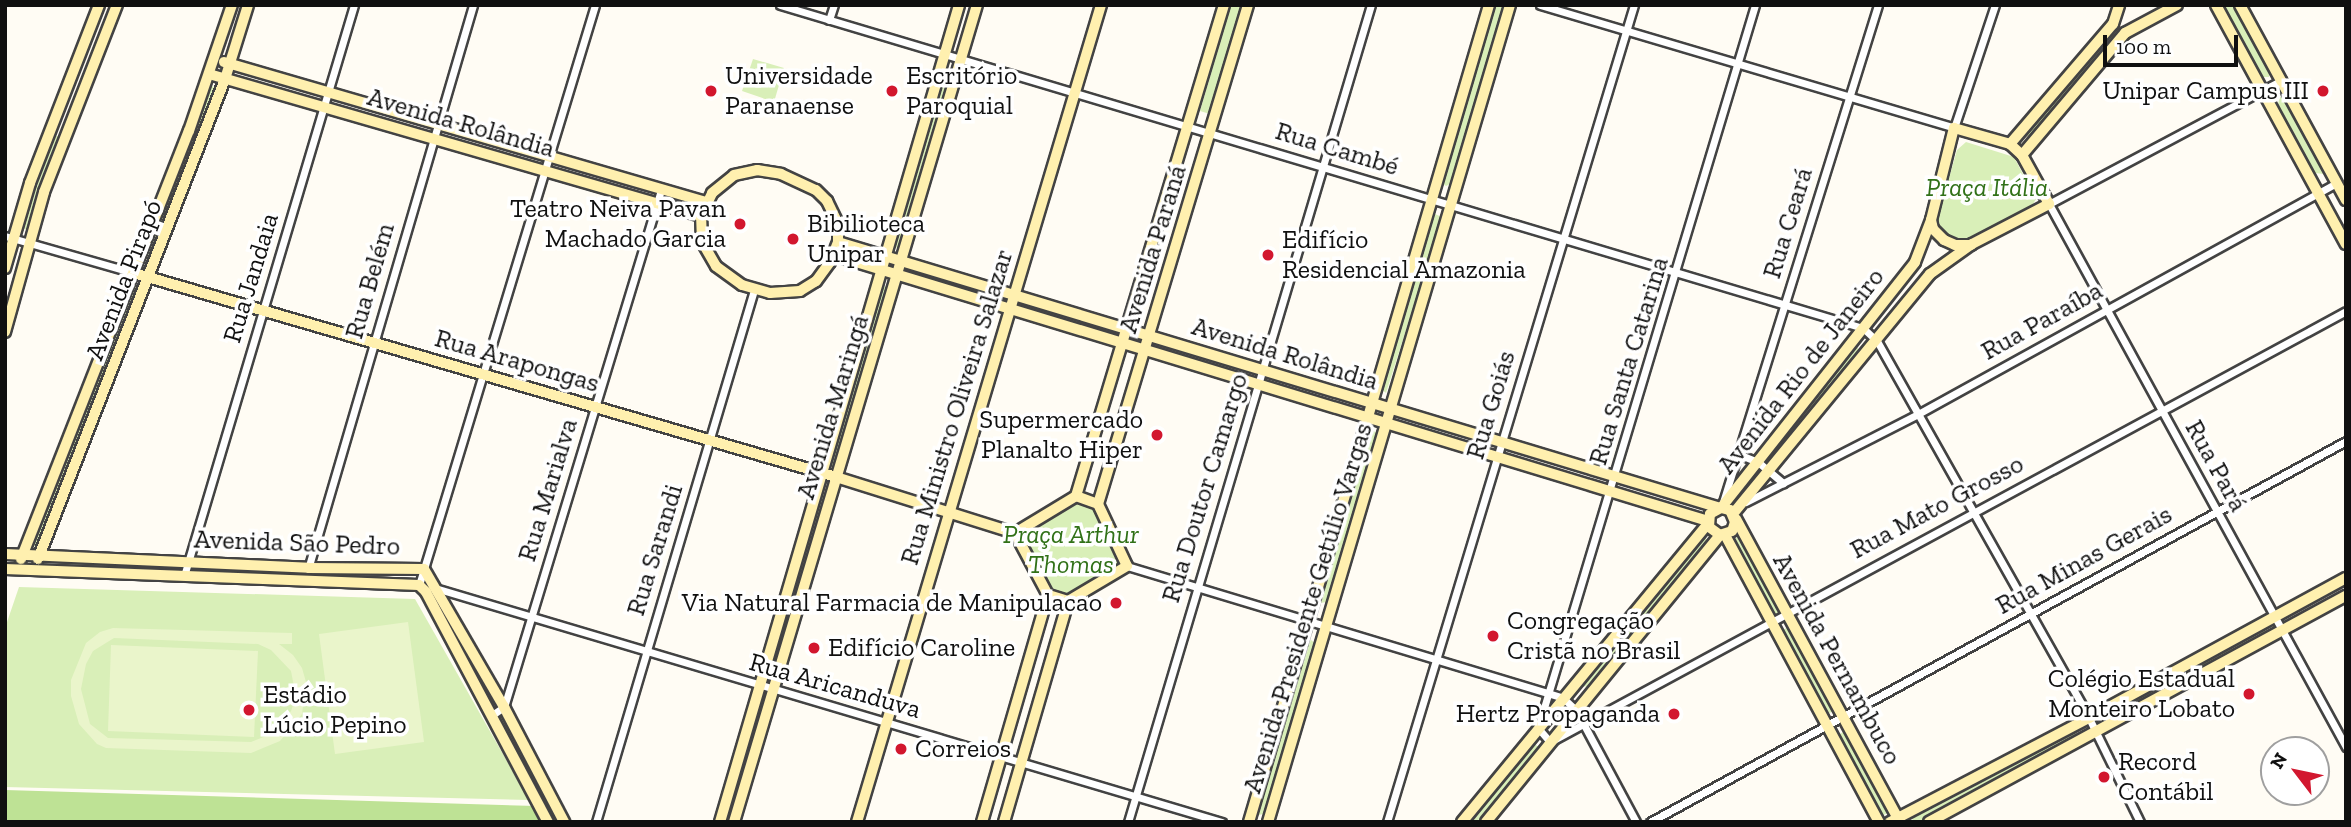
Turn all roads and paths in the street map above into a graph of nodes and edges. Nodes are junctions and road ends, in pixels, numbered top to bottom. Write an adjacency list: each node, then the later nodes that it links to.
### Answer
1 (99, 5): 44 (street)
2 (117, 5): 48 (street)
3 (232, 5): 32 (street, Avenida Pirapó)
4 (248, 5): 34 (street, Avenida Pirapó)
5 (354, 5): 40 (street, Rua Jandaia)
6 (473, 5): 45 (street, Rua Belém)
7 (595, 5): 53 (street)
8 (780, 5): 27 (street, Rua Cambé)
9 (834, 5): 27 (street)
10 (959, 5): 31 (street, Avenida Maringá)
11 (977, 5): 33 (street, Avenida Maringá)
12 (1101, 5): 41 (street, Rua Ministro Oliveira Salazar)
13 (1224, 5): 46 (street, Avenida Paraná)
14 (1248, 5): 49 (street, Avenida Paraná)
15 (1371, 5): 54 (street, Rua Doutor Camargo)
16 (1489, 5): 59 (street, Avenida Presidente Getúlio Vargas)
17 (1510, 5): 64 (street, Avenida Presidente Getúlio Vargas)
18 (1540, 5): 29 (street)
19 (1634, 5): 29 (street, Rua Goiás)
20 (1755, 5): 35 (street, Rua Santa Catarina)
21 (1878, 5): 42 (street, Rua Ceará)
22 (1995, 5): 47 (street)
23 (2119, 5): 28 (street)
24 (2177, 5): 30 (street)
25 (2217, 5): 39 (street)
26 (2240, 5): 38 (street)
27 (829, 20): 31 (street, Rua Cambé)
28 (2113, 24): 30 (street); 51 (street)
29 (1626, 33): 35 (street); 68 (street, Rua Goiás)
30 (2125, 33): 52 (street)
31 (944, 55): 33 (street, Rua Cambé); 74 (street, Avenida Maringá)
32 (215, 60): 34 (street, Avenida Rolândia); 36 (street, Avenida Pirapó)
33 (961, 60): 41 (street, Rua Cambé); 75 (street, Avenida Maringá)
34 (231, 64): 37 (street, Avenida Pirapó); 40 (street, Avenida Rolândia)
35 (1738, 65): 42 (street); 79 (street, Rua Santa Catarina)
36 (209, 74): 37 (street, Avenida Rolândia); 80 (street, Avenida Pirapó)
37 (225, 79): 43 (street, Avenida Rolândia); 83 (street, Avenida Pirapó)
38 (2282, 80): 39 (street); 56 (street)
39 (2264, 90): 58 (street); 63 (street)
40 (328, 92): 43 (street, Rua Jandaia); 45 (street, Avenida Rolândia)
41 (1075, 93): 46 (street, Rua Cambé); 85 (street, Rua Ministro Oliveira Salazar)
42 (1850, 97): 47 (street); 86 (street, Rua Ceará)
43 (324, 107): 50 (street, Avenida Rolândia); 87 (street, Rua Jandaia)
44 (52, 124): 48 (street); 67 (street)
45 (437, 124): 50 (street, Rua Belém); 53 (street, Avenida Rolândia)
46 (1190, 127): 49 (street, Rua Cambé); 91 (street, Avenida Paraná)
47 (1954, 128): 51 (street); 66 (street, Avenida Rio de Janeiro)
48 (68, 129): 69 (street)
49 (1212, 133): 54 (street, Rua Cambé); 93 (street, Avenida Paraná)
50 (433, 137): 55 (street, Avenida Rolândia); 95 (street, Rua Belém)
51 (2010, 144): 52 (street)
52 (2022, 155): 63 (street)
53 (550, 158): 55 (street); 57 (street, Avenida Rolândia)
54 (1323, 167): 59 (street, Rua Cambé); 98 (street, Rua Doutor Camargo)
55 (547, 171): 62 (street, Avenida Rolândia); 99 (street)
56 (2337, 183): 58 (street, Rua Paraíba); 60 (street)
57 (660, 190): 61 (street, Avenida Rolândia); 62 (street, Rua Marialva)
58 (2319, 193): 72 (street); 88 (street, Rua Paraíba)
59 (1432, 200): 64 (street, Rua Cambé); 101 (street, Avenida Presidente Getúlio Vargas)
60 (2346, 200)
61 (706, 202): 65 (street); 70 (street)
62 (657, 203): 65 (street, Avenida Rolândia); 102 (street, Rua Marialva)
63 (2049, 204): 71 (street, Avenida Rio de Janeiro); 88 (street, Rua Pará)
64 (1450, 206): 68 (street, Rua Cambé); 103 (street, Avenida Presidente Getúlio Vargas)
65 (701, 216): 84 (street)
66 (1931, 220): 71 (street); 76 (street, Avenida Rio de Janeiro)
67 (9, 237): 69 (street, Rua Arapongas); 77 (street)
68 (1563, 238): 79 (street, Rua Cambé); 110 (street, Rua Goiás)
69 (28, 242): 80 (street, Rua Arapongas); 92 (street)
70 (838, 242): 73 (street); 74 (street, Avenida Rolândia)
71 (1972, 244): 82 (street, Avenida Rio de Janeiro)
72 (2346, 244)
73 (833, 255): 78 (street, Avenida Rolândia); 84 (street)
74 (885, 257): 75 (street, Avenida Rolândia); 78 (street, Avenida Maringá)
75 (901, 261): 81 (street, Avenida Maringá); 85 (street, Avenida Rolândia)
76 (1916, 262): 82 (street); 90 (street, Avenida Rio de Janeiro)
77 (5, 268)
78 (881, 270): 81 (street, Avenida Rolândia); 114 (street, Avenida Maringá)
79 (1677, 271): 86 (street, Rua Cambé); 116 (street, Rua Santa Catarina)
80 (134, 273): 83 (street, Rua Arapongas); 132 (street, Avenida Pirapó)
81 (897, 274): 85 (street, Avenida Rolândia); 115 (street, Avenida Maringá)
82 (1930, 274): 94 (street, Avenida Rio de Janeiro)
83 (150, 278): 87 (street, Rua Arapongas); 134 (street, Avenida Pirapó)
84 (754, 290): 108 (street, Rua Sarandi)
85 (1013, 302): 91 (street, Avenida Rolândia); 96 (street, Avenida Rolândia); 125 (street, Rua Ministro Oliveira Salazar)
86 (1785, 304): 90 (street, Rua Cambé); 111 (street, Rua Ceará)
87 (263, 310): 95 (street, Rua Arapongas); 135 (street, Rua Jandaia)
88 (2107, 310): 104 (street, Rua Pará); 105 (street, Rua Paraíba)
89 (2346, 311): 104 (street, Rua Mato Grosso)
90 (1863, 328): 94 (street, Rua Cambé); 112 (street, Avenida Rio de Janeiro)
91 (1127, 330): 93 (street, Avenida Rolândia); 96 (street, Avenida Paraná)
92 (5, 332)
93 (1150, 337): 97 (street, Avenida Paraná); 98 (street, Avenida Rolândia)
94 (1877, 341): 105 (street, Rua Cambé); 113 (street, Avenida Rio de Janeiro)
95 (374, 343): 99 (street, Rua Arapongas); 139 (street, Rua Belém)
96 (1123, 343): 97 (street, Avenida Rolândia); 119 (street, Avenida Paraná)
97 (1146, 350): 100 (street, Avenida Rolândia); 121 (street, Avenida Paraná)
98 (1262, 371): 100 (street, Rua Doutor Camargo); 101 (street, Avenida Rolândia)
99 (484, 375): 102 (street, Rua Arapongas); 141 (street)
100 (1258, 383): 106 (street, Avenida Rolândia); 146 (street, Rua Doutor Camargo)
101 (1372, 404): 103 (street, Avenida Rolândia); 106 (street, Avenida Presidente Getúlio Vargas)
102 (595, 407): 108 (street, Rua Arapongas); 155 (street, Rua Marialva)
103 (1391, 409): 107 (street, Avenida Presidente Getúlio Vargas); 110 (street, Avenida Rolândia)
104 (2161, 410): 123 (street, Rua Mato Grosso); 124 (street, Rua Pará)
105 (1918, 414): 117 (street, Rua Paraíba); 123 (street, Rua Cambé)
106 (1369, 417): 107 (street, Avenida Rolândia); 158 (street, Avenida Presidente Getúlio Vargas)
107 (1386, 422): 110 (street, Avenida Rolândia); 161 (street, Avenida Presidente Getúlio Vargas)
108 (709, 440): 114 (street, Rua Arapongas); 163 (street, Rua Sarandi)
109 (2346, 440): 124 (street, Rua Minas Gerais)
110 (1500, 450): 116 (street, Avenida Rolândia); 118 (street, Avenida Rolândia); 164 (street, Rua Goiás)
111 (1738, 454): 112 (street); 122 (street, Rua Ceará)
112 (1758, 462): 113 (street); 122 (street, Avenida Rio de Janeiro)
113 (1769, 470): 117 (street); 120 (street, Avenida Rio de Janeiro)
114 (822, 473): 115 (street, Rua Arapongas); 130 (street, Avenida Maringá)
115 (836, 477): 125 (street, Rua Arapongas); 131 (street, Avenida Maringá)
116 (1616, 477): 118 (street, Rua Santa Catarina); 122 (street, Avenida Rolândia)
117 (1783, 483): 120 (street, Rua Paraíba)
118 (1612, 491): 127 (street, Avenida Rolândia); 167 (street, Rua Santa Catarina)
119 (1076, 496): 121 (street); 128 (street)
120 (1741, 504): 126 (street, Avenida Rio de Janeiro)
121 (1098, 505): 136 (street)
122 (1721, 508): 126 (street); 127 (street)
123 (1973, 511): 153 (street, Rua Mato Grosso); 154 (street, Rua Cambé)
124 (2217, 511): 154 (street, Rua Minas Gerais); 156 (street, Rua Pará)
125 (949, 514): 128 (street, Rua Arapongas); 174 (street, Rua Ministro Oliveira Salazar)
126 (1734, 516): 129 (street); 153 (street, Avenida Pernambuco)
127 (1708, 522): 129 (street); 168 (street)
128 (1015, 533): 148 (street)
129 (1722, 535): 157 (street, Avenida Pernambuco); 170 (street)
130 (803, 537): 131 (street); 165 (street, Avenida Maringá)
131 (818, 540): 166 (street, Avenida Maringá)
132 (23, 553): 133 (street, Avenida São Pedro); 134 (street, Avenida São Pedro); 137 (street, Avenida Pirapó)
133 (5, 554)
134 (40, 554): 135 (street, Avenida São Pedro); 138 (street, Avenida Pirapó)
135 (187, 563): 139 (street, Avenida São Pedro); 142 (street, Rua Jandaia)
136 (1126, 566): 146 (street); 151 (street)
137 (18, 568): 138 (street, Avenida São Pedro); 140 (street, Avenida São Pedro)
138 (35, 568): 142 (street, Avenida São Pedro)
139 (309, 568): 141 (street, Avenida São Pedro); 144 (street, Rua Belém)
140 (5, 569)
141 (424, 569): 145 (street, Avenida São Pedro); 147 (street)
142 (184, 576): 144 (street, Avenida São Pedro)
143 (2346, 578): 156 (street)
144 (307, 581): 147 (street, Avenida São Pedro)
145 (437, 587): 147 (street); 150 (street, Avenida São Pedro); 155 (street, Rua Aricanduva)
146 (1198, 587): 158 (street); 188 (street, Rua Doutor Camargo)
147 (423, 589): 152 (street)
148 (1048, 595): 151 (street); 159 (street)
149 (2346, 596): 162 (street)
150 (445, 601): 152 (street); 169 (street, Avenida São Pedro)
151 (1068, 601): 160 (street)
152 (434, 608): 171 (street)
153 (1784, 613): 157 (street, Rua Mato Grosso); 172 (street, Avenida Pernambuco)
154 (2030, 613): 172 (street, Rua Minas Gerais); 173 (street, Rua Cambé)
155 (532, 616): 163 (street, Rua Aricanduva); 169 (street, Rua Marialva)
156 (2275, 617): 162 (street, Rua Pará); 173 (street)
157 (1770, 620): 176 (street, Avenida Pernambuco); 177 (street, Rua Mato Grosso)
158 (1307, 621): 161 (street); 201 (street, Avenida Presidente Getúlio Vargas)
159 (1040, 622): 160 (street); 175 (street)
160 (1061, 626): 179 (street)
161 (1327, 627): 164 (street); 202 (street, Avenida Presidente Getúlio Vargas)
162 (2281, 629): 180 (street); 181 (street, Rua Pará)
163 (646, 651): 165 (street, Rua Aricanduva); 193 (street, Rua Sarandi)
164 (1437, 658): 167 (street); 189 (street, Rua Goiás)
165 (759, 686): 166 (street, Rua Aricanduva); 194 (street, Avenida Maringá)
166 (773, 690): 174 (street, Rua Aricanduva); 195 (street, Avenida Maringá)
167 (1550, 693): 168 (street); 178 (street, Rua Santa Catarina)
168 (1563, 698): 170 (street); 178 (street)
169 (504, 707): 171 (street); 192 (street, Avenida São Pedro)
170 (1576, 710): 177 (street); 182 (street)
171 (492, 715): 191 (street)
172 (1842, 716): 176 (street, Rua Minas Gerais); 190 (street, Avenida Pernambuco)
173 (2089, 718): 180 (street, Rua Cambé); 190 (street)
174 (887, 723): 184 (street, Rua Aricanduva); 196 (street, Rua Ministro Oliveira Salazar)
175 (1010, 723): 179 (street); 184 (street)
176 (1826, 724): 206 (street); 207 (street, Avenida Pernambuco)
177 (1584, 725): 182 (street, Rua Mato Grosso); 205 (street)
178 (1538, 728): 182 (street); 203 (street)
179 (1031, 729): 185 (street)
180 (2096, 733): 208 (street); 209 (street, Rua Cambé)
181 (2342, 734): 183 (street, Rua Pará)
182 (1550, 742): 204 (street)
183 (2346, 747)
184 (1001, 756): 185 (street, Rua Aricanduva); 186 (street)
185 (1021, 762): 187 (street); 188 (street, Rua Aricanduva)
186 (994, 781): 187 (street); 197 (street)
187 (1014, 785): 198 (street)
188 (1135, 796): 199 (street, Rua Doutor Camargo); 200 (street, Rua Aricanduva)
189 (1389, 820)
190 (1896, 820)
191 (548, 822)
192 (564, 822)
193 (596, 822)
194 (720, 822)
195 (734, 822)
196 (858, 822)
197 (982, 822)
198 (1004, 822)
199 (1128, 822)
200 (1222, 822)
201 (1249, 822)
202 (1268, 822)
203 (1462, 822)
204 (1486, 822)
205 (1636, 822)
206 (1650, 822)
207 (1879, 822)
208 (1929, 822)
209 (2140, 822)

